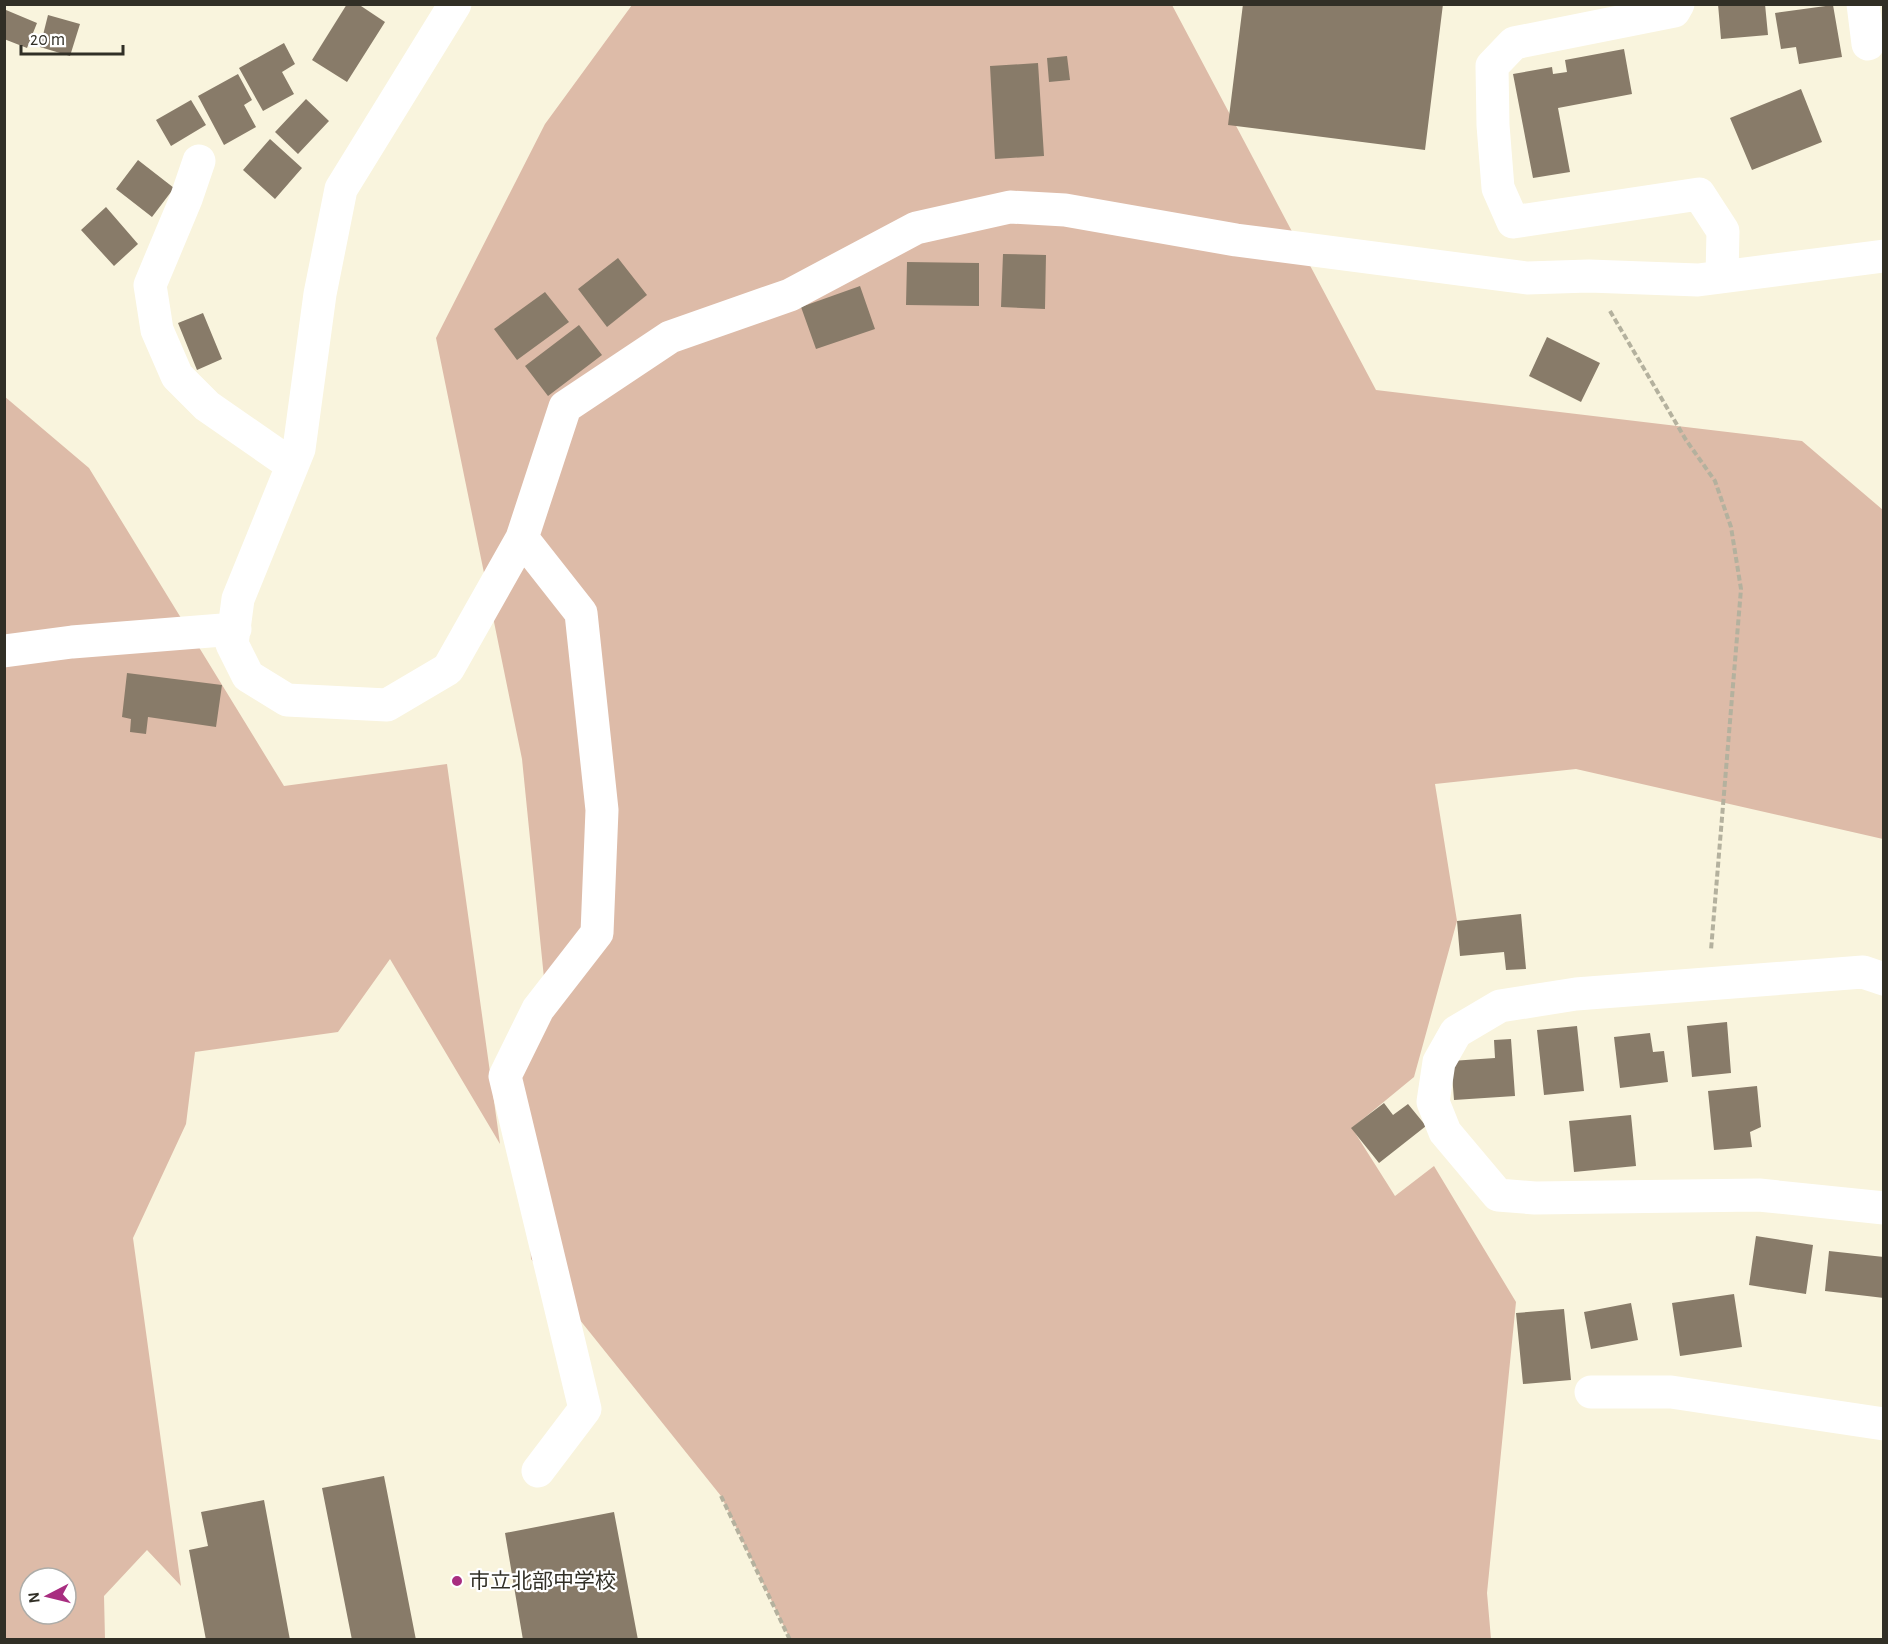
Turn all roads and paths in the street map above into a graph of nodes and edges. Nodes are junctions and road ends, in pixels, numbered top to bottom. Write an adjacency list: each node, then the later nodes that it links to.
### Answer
1 (455, 4): 9 (street)
2 (1678, 4): 8 (street)
3 (1863, 4): 4 (street)
4 (1868, 44)
5 (199, 161): 9 (street)
6 (1884, 256): 8 (street)
7 (1589, 276): 8 (street); 10 (street); 14 (path)
8 (1722, 276)
9 (292, 465): 11 (street)
10 (522, 538): 11 (street); 18 (street)
11 (235, 629): 12 (street)
12 (4, 651)
13 (1884, 979): 14 (street)
14 (1708, 984): 15 (street)
15 (1884, 1208)
16 (1591, 1392): 17 (street)
17 (1884, 1424)
18 (538, 1472)
19 (721, 1496): 20 (path)
20 (790, 1640)

